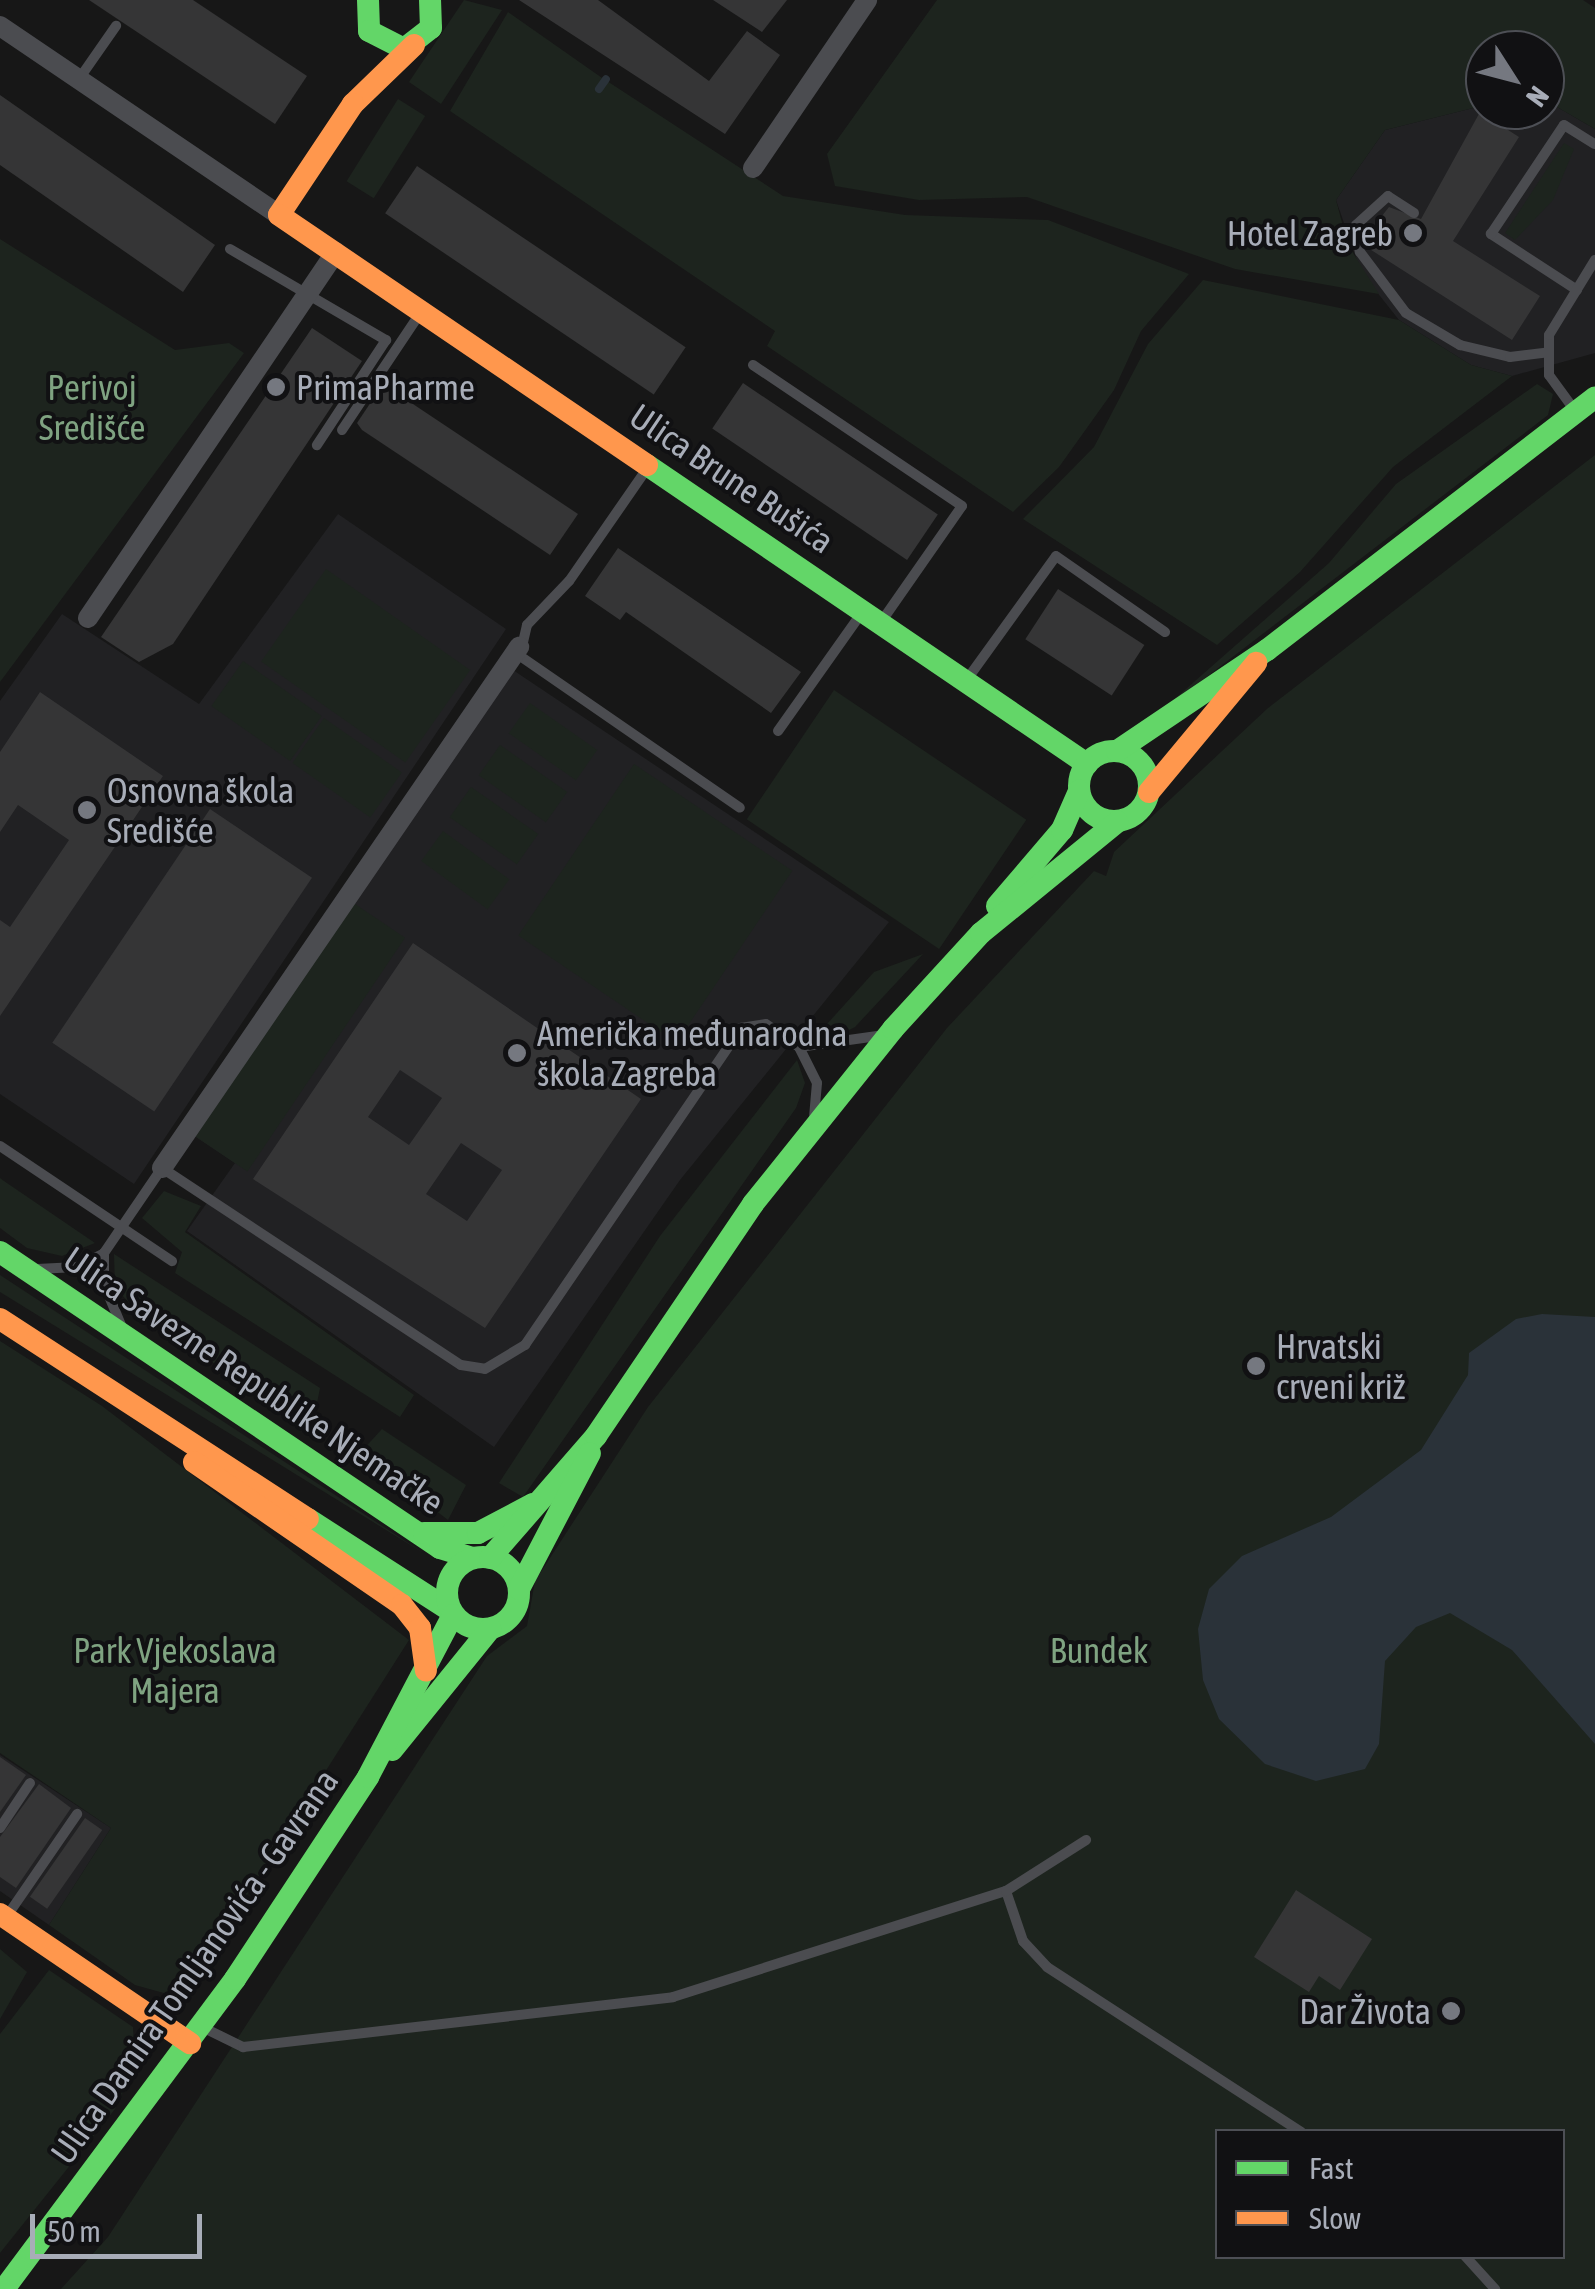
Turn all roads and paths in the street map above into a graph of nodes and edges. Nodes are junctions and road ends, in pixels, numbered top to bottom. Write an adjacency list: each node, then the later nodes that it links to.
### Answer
1 (867, 0): 10 (street)
2 (436, 7): 6 (street)
3 (364, 13): 6 (street); 8 (street)
4 (0, 26): 7 (street, Ulica Brune Bušića)
5 (116, 26): 7 (lane)
6 (414, 46): 8 (street)
7 (79, 80): 12 (street, Ulica Brune Bušića)
8 (353, 104): 12 (street)
9 (1595, 144): 16 (lane)
10 (753, 168)
11 (1414, 213): 19 (lane)
12 (279, 215): 14 (street, Ulica Brune Bušića)
13 (230, 249): 17 (lane)
14 (336, 252): 17 (street); 18 (street, Ulica Brune Bušića)
15 (1595, 260): 16 (lane)
16 (1577, 290): 19 (lane)
17 (310, 293): 24 (lane); 27 (street)
18 (422, 310): 23 (lane); 25 (street, Ulica Brune Bušića)
19 (1548, 352): 22 (lane)
20 (753, 365): 26 (lane)
21 (1595, 397): 22 (street)
22 (1575, 412): 30 (street)
23 (342, 430)
24 (317, 445)
25 (649, 464): 26 (street, Ulica Brune Bušića); 29 (lane)
26 (872, 616): 31 (street, Ulica Brune Bušića); 32 (lane)
27 (88, 618)
28 (1164, 632): 31 (lane)
29 (520, 648): 37 (lane); 44 (street)
30 (1267, 650): 33 (street); 36 (street)
31 (967, 679): 34 (street, Ulica Brune Bušića)
32 (778, 731)
33 (1118, 751): 34 (street); 36 (street)
34 (1086, 764): 35 (street)
35 (1079, 792): 38 (street); 39 (street)
36 (1149, 792): 38 (street)
37 (740, 808)
38 (1117, 822): 39 (street)
39 (980, 932): 40 (street)
40 (893, 1029): 41 (lane); 42 (street)
41 (800, 1046): 42 (lane); 44 (lane)
42 (812, 1126): 53 (street)
43 (0, 1146): 45 (lane, Ulica Savezne Republike Njemačke)
44 (162, 1168): 45 (lane, Ulica Savezne Republike Njemačke)
45 (122, 1228): 47 (lane, Ulica Savezne Republike Njemačke); 48 (lane)
46 (0, 1252): 49 (street, Ulica Savezne Republike Njemačke)
47 (104, 1253): 49 (lane); 51 (lane)
48 (172, 1261)
49 (24, 1267): 51 (street, Ulica Savezne Republike Njemačke)
50 (0, 1319): 52 (street)
51 (130, 1338): 55 (street, Ulica Savezne Republike Njemačke)
52 (126, 1401): 58 (street); 60 (street)
53 (596, 1436): 54 (street); 57 (street)
54 (550, 1490): 55 (street); 56 (street)
55 (416, 1532): 56 (street, Ulica Savezne Republike Njemačke)
56 (481, 1558): 57 (street); 58 (street)
57 (519, 1589): 59 (street)
58 (452, 1613): 59 (street); 60 (street, Ulica Damira Tomljanovića - Gavrana)
59 (490, 1629): 61 (street, Ulica Damira Tomljanovića - Gavrana)
60 (426, 1672): 61 (street, Ulica Damira Tomljanovića - Gavrana)
61 (368, 1777): 68 (street, Ulica Damira Tomljanovića - Gavrana)
62 (30, 1783): 64 (lane)
63 (77, 1814): 67 (lane)
64 (0, 1828)
65 (1086, 1840): 66 (lane)
66 (1006, 1892): 68 (lane); 69 (lane)
67 (3, 1916): 68 (street)
68 (196, 2035): 71 (street, Ulica Damira Tomljanovića - Gavrana)
69 (1296, 2129)
70 (1467, 2259): 72 (lane)
71 (4, 2289)
72 (1495, 2289)

